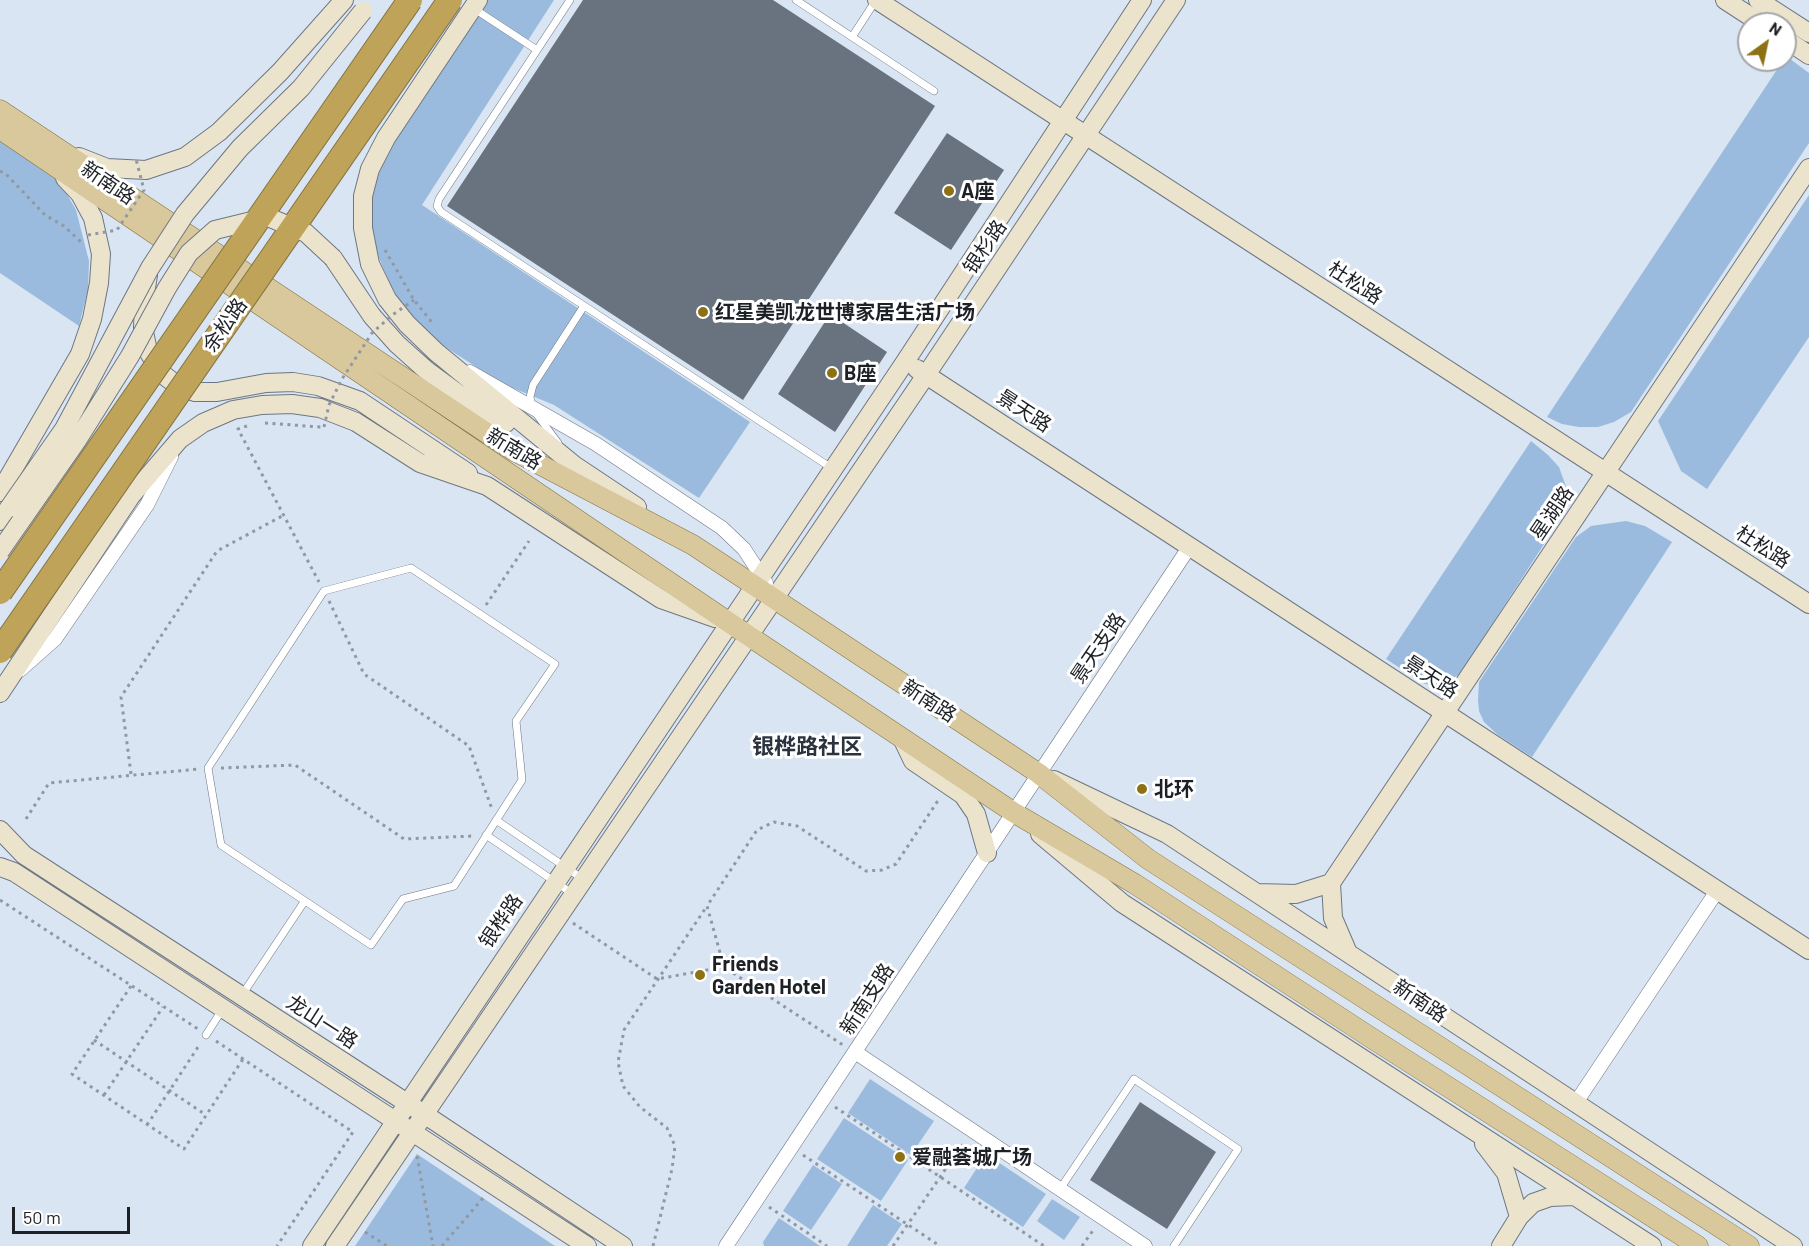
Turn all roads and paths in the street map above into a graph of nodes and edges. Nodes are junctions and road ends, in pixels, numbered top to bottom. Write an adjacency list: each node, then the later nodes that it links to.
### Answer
1 (344, 0): 22 (main road)
2 (410, 0): 53 (highway, 余松路, bridge)
3 (450, 0): 59 (highway, 余松路, bridge)
4 (570, 0): 16 (lane)
5 (796, 0): 15 (lane)
6 (877, 0): 15 (lane); 19 (main road, 杜松路)
7 (1142, 0): 19 (main road, 银杉路)
8 (1176, 0): 21 (main road, 银杉路)
9 (1725, 0): 13 (main road)
10 (1758, 0): 14 (main road)
11 (476, 4): 16 (lane); 33 (main road)
12 (367, 6): 29 (main road, bridge)
13 (1744, 12)
14 (1809, 33)
15 (852, 37): 17 (lane)
16 (537, 50): 31 (lane)
17 (934, 91)
18 (0, 110): 22 (main road, 新南路)
19 (1064, 121): 21 (main road, 杜松路); 34 (main road, 银杉路)
20 (0, 129): 22 (main road, 新南路)
21 (1087, 136): 35 (main road, 银杉路); 43 (main road, 杜松路)
22 (53, 156): 45 (main road); 48 (main road, 新南路); 57 (main road, 新南路)
23 (136, 159): 26 (path, bridge)
24 (1809, 168): 43 (main road, 星湖路)
25 (0, 171): 27 (path)
26 (88, 235)
27 (84, 245)
28 (382, 246): 30 (path)
29 (150, 268): 44 (main road); 45 (main road, bridge)
30 (414, 300): 32 (path); 39 (path, bridge)
31 (584, 306): 36 (lane); 42 (lane)
32 (439, 332)
33 (436, 352): 36 (street); 41 (main road)
34 (905, 362): 35 (main road, 景天路); 42 (main road, 银杉路)
35 (926, 375): 49 (main road, 景天路); 54 (main road, 银杉路)
36 (532, 408): 41 (lane); 51 (street)
37 (252, 423): 46 (path)
38 (259, 423): 39 (path)
39 (324, 427): 40 (path)
40 (333, 431)
41 (574, 465): 48 (main road); 50 (main road, bridge)
42 (833, 469): 51 (main road, 银杉路)
43 (1606, 472): 55 (main road, 杜松路); 61 (main road, 星湖路)
44 (487, 486): 57 (main road); 60 (main road)
45 (3, 507)
46 (284, 515): 52 (path); 65 (path)
47 (529, 541): 56 (path)
48 (693, 545): 51 (main road, 新南路)
49 (1190, 546): 61 (main road, 景天路); 64 (street, 景天支路)
50 (0, 551)
51 (758, 580): 54 (main road, 新南路); 57 (main road, 银杉路)
52 (324, 591): 56 (lane); 63 (lane); 69 (path)
53 (0, 592)
54 (773, 599): 58 (main road, 银杉路); 64 (main road, 新南路)
55 (1809, 604)
56 (480, 614): 69 (lane)
57 (730, 623): 58 (main road, 新南路); 74 (main road, 银桦路)
58 (749, 636): 62 (main road, 新南路); 77 (main road)
59 (0, 651)
60 (5, 686)
61 (1445, 713): 76 (main road, 星湖路); 78 (main road, 景天路)
62 (902, 738): 66 (main road); 67 (main road, 新南路)
63 (208, 768): 65 (path); 71 (path); 81 (lane)
64 (1038, 773): 67 (street, 新南支路); 79 (main road, 新南路); 140 (main road, 新南路)
65 (131, 775): 68 (path)
66 (949, 785): 72 (main road); 82 (path)
67 (1013, 812): 72 (street, 新南支路); 108 (main road, 新南路); 139 (main road, 新南路)
68 (26, 819)
69 (496, 820): 71 (lane); 74 (lane)
70 (0, 830): 89 (main road, 龙山一路)
71 (486, 836): 75 (lane); 81 (lane)
72 (987, 853): 94 (street, 新南支路)
73 (0, 867): 91 (main road)
74 (565, 867): 75 (main road, 银桦路); 77 (lane)
75 (555, 882): 77 (lane); 100 (main road, 银桦路)
76 (1330, 883): 79 (main road); 85 (main road)
77 (578, 887): 83 (main road)
78 (1717, 891): 84 (main road, 景天路); 101 (street)
79 (1257, 893): 85 (main road, 新南路)
80 (0, 900): 88 (path)
81 (304, 902): 89 (lane)
82 (707, 906): 86 (path); 87 (path)
83 (560, 914): 87 (path); 102 (main road)
84 (1809, 950)
85 (1348, 953): 101 (main road, 新南路)
86 (724, 967): 87 (path); 94 (path)
87 (657, 979): 128 (path)
88 (131, 986): 90 (path); 93 (path)
89 (241, 997): 100 (main road, 龙山一路)
90 (163, 1007): 92 (path); 96 (path)
91 (224, 1008): 92 (lane); 104 (main road)
92 (206, 1035): 95 (path); 97 (path)
93 (94, 1040): 96 (path); 98 (path)
94 (855, 1053): 99 (street, 新南支路); 106 (street)
95 (243, 1059): 103 (path); 120 (path)
96 (126, 1062): 97 (path); 98 (path)
97 (169, 1090): 103 (path); 105 (path)
98 (104, 1096): 105 (path)
99 (824, 1100): 109 (street, 新南支路); 111 (path)
100 (406, 1102): 102 (main road, 龙山一路); 104 (main road, 银桦路)
101 (1575, 1104): 141 (main road, 新南路)
102 (424, 1114): 107 (main road); 127 (main road, 龙山一路)
103 (206, 1115): 105 (path)
104 (395, 1119): 107 (main road); 121 (main road, 银桦路)
105 (147, 1125)
106 (972, 1130): 111 (path); 112 (street)
107 (412, 1131): 122 (main road); 126 (main road)
108 (1477, 1134): 113 (main road, 新南路); 117 (main road)
109 (792, 1147): 115 (street, 新南支路); 118 (path)
110 (417, 1154): 124 (path)
111 (940, 1177): 118 (path); 133 (path)
112 (1060, 1189): 116 (street); 136 (lane)
113 (1574, 1196): 117 (main road); 138 (main road, 新南路)
114 (483, 1198): 125 (path)
115 (757, 1199): 129 (street, 新南支路); 130 (path)
116 (1102, 1217): 134 (path); 135 (street)
117 (1519, 1217): 137 (main road)
118 (908, 1225): 131 (path); 132 (path)
119 (365, 1232): 123 (path)
120 (277, 1246)
121 (312, 1246)
122 (335, 1246)
123 (387, 1246)
124 (433, 1246)
125 (442, 1246)
126 (587, 1246)
127 (623, 1246)
128 (653, 1246)
129 (726, 1246)
130 (827, 1246)
131 (893, 1246)
132 (940, 1246)
133 (1044, 1246)
134 (1082, 1246)
135 (1145, 1246)
136 (1174, 1246)
137 (1501, 1246)
138 (1652, 1246)
139 (1698, 1246)
140 (1749, 1246)
141 (1793, 1246)

